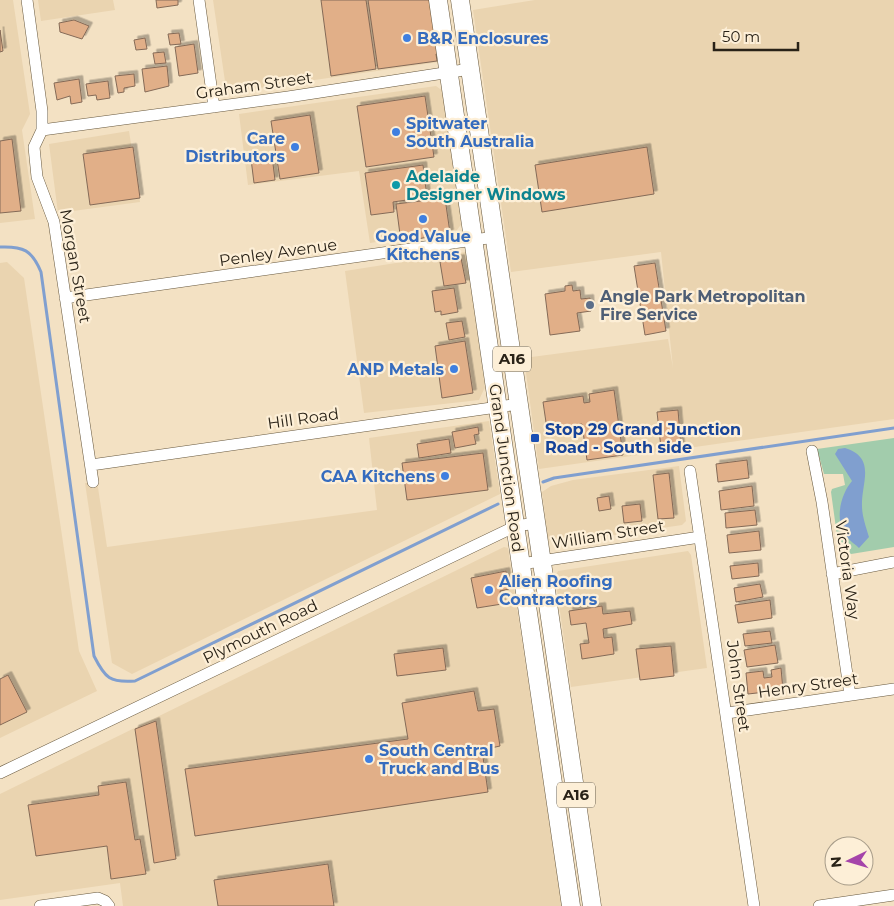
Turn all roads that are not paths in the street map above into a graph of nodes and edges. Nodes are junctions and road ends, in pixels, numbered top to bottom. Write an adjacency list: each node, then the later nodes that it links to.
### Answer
1 (26, 0): 8 (street, Morgan Street)
2 (199, 0): 7 (street)
3 (438, 0): 6 (highway, Grand Junction Road / A16)
4 (460, 0): 5 (highway, Grand Junction Road / A16)
5 (470, 69): 6 (street, Graham Street); 9 (highway, Grand Junction Road / A16)
6 (449, 72): 7 (street, Graham Street); 10 (highway, Grand Junction Road / A16)
7 (214, 107): 8 (street, Graham Street)
8 (42, 130): 11 (street, Morgan Street)
9 (495, 237): 10 (street, Penley Avenue); 12 (highway, Grand Junction Road / A16)
10 (474, 240): 11 (street, Penley Avenue); 13 (highway, Grand Junction Road / A16)
11 (66, 298): 15 (street, Morgan Street)
12 (519, 404): 13 (street, Hill Road); 18 (highway, Grand Junction Road / A16)
13 (498, 407): 15 (street, Hill Road); 19 (highway, Grand Junction Road / A16)
14 (812, 451): 24 (street, Victoria Way)
15 (91, 465): 17 (street, Morgan Street)
16 (690, 472): 20 (street, John Street)
17 (93, 482)
18 (536, 523): 19 (street, Plymouth Road); 21 (highway, Grand Junction Road / A16)
19 (516, 526): 23 (highway, Grand Junction Road / A16); 30 (street, Plymouth Road)
20 (700, 536): 21 (street, William Street); 29 (street, John Street)
21 (542, 561): 23 (street, William Street); 25 (highway, Grand Junction Road / A16)
22 (894, 562): 24 (street)
23 (521, 564): 26 (highway, Grand Junction Road / A16)
24 (832, 574): 28 (street, Victoria Way)
25 (559, 685): 26 (highway); 35 (highway, Grand Junction Road / A16)
26 (540, 688): 34 (highway, Grand Junction Road / A16)
27 (894, 690): 28 (street, Henry Street)
28 (850, 695): 29 (street, Henry Street)
29 (727, 713): 36 (street, John Street)
30 (0, 773)
31 (894, 895): 37 (street)
32 (40, 906): 33 (street)
33 (109, 906)
34 (571, 906)
35 (592, 906)
36 (754, 906)
37 (818, 906)

